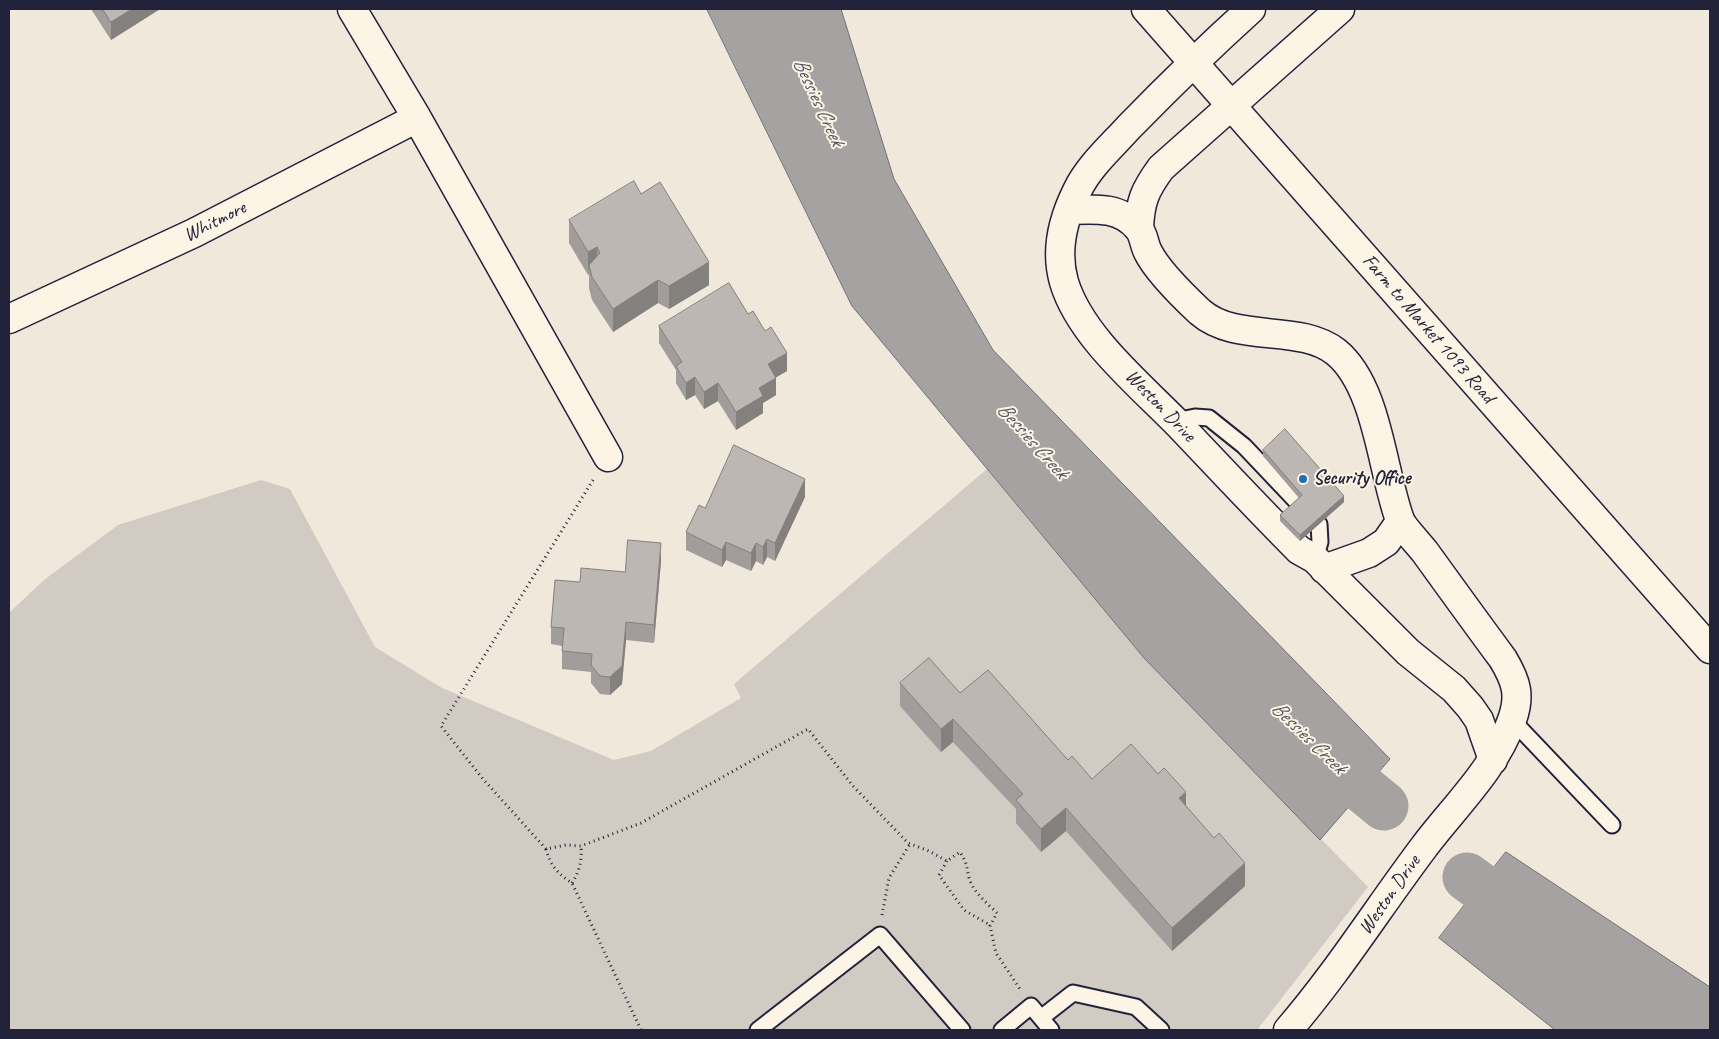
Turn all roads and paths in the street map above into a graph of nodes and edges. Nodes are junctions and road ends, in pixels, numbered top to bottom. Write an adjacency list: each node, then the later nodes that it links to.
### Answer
1 (352, 9): 7 (street)
2 (1146, 9): 5 (street, Farm to Market 1093 Road)
3 (1251, 9): 5 (street, Weston Drive)
4 (1340, 9): 6 (street, Weston Drive)
5 (1192, 62): 6 (street, Farm to Market 1093 Road); 8 (street, Weston Drive)
6 (1231, 106): 9 (street, Weston Drive); 17 (street, Farm to Market 1093 Road)
7 (417, 118): 10 (street, Whitmore); 12 (street)
8 (1069, 210): 9 (street); 11 (street, Weston Drive)
9 (1139, 229): 14 (street, Weston Drive)
10 (9, 319)
11 (1175, 421): 13 (lane); 16 (street, Weston Drive)
12 (608, 457): 23 (path)
13 (1299, 504)
14 (1400, 522): 16 (street); 18 (street, Weston Drive)
15 (1319, 524): 16 (lane)
16 (1320, 564): 19 (street, Weston Drive)
17 (1710, 649)
18 (1512, 720): 19 (street, Weston Drive); 20 (lane)
19 (1492, 760): 36 (street, Weston Drive)
20 (1612, 825)
21 (910, 844): 22 (path); 24 (path); 27 (path)
22 (581, 846): 23 (path); 25 (path)
23 (546, 849): 25 (path)
24 (947, 861): 26 (path); 26 (path)
25 (572, 882): 30 (path)
26 (990, 925): 28 (path)
27 (880, 936): 31 (lane); 32 (lane)
28 (1031, 1006): 29 (lane); 33 (lane)
29 (1041, 1018): 34 (lane); 35 (lane)
30 (642, 1030)
31 (758, 1030)
32 (962, 1030)
33 (1002, 1030)
34 (1051, 1030)
35 (1161, 1030)
36 (1288, 1030)

